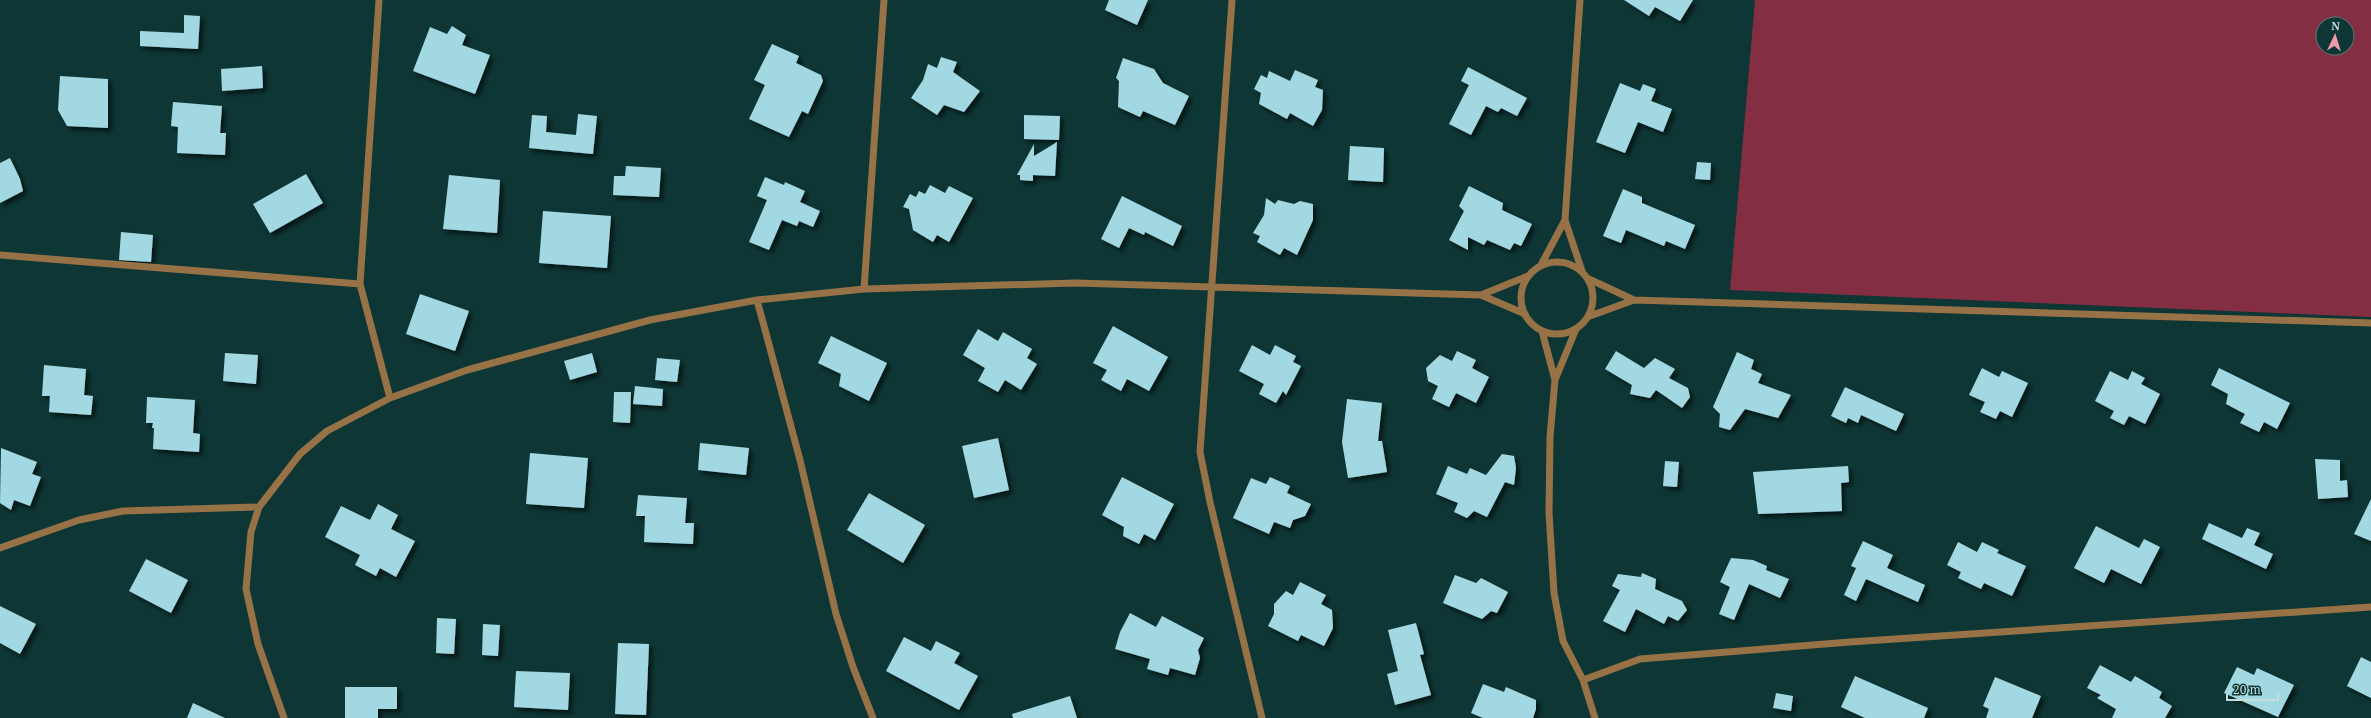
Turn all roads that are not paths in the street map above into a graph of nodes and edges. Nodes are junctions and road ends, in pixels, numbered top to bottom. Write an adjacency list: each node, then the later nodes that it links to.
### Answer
1 (379, 0): 11 (lane)
2 (884, 0): 13 (lane)
3 (1232, 0): 12 (lane)
4 (1580, 0): 5 (lane)
5 (1565, 220): 7 (lane); 8 (lane)
6 (0, 255): 11 (lane)
7 (1541, 265): 8 (lane); 9 (lane)
8 (1582, 271): 10 (lane)
9 (1528, 276): 14 (lane); 17 (lane)
10 (1589, 279): 16 (lane); 18 (lane)
11 (360, 284): 23 (lane)
12 (1213, 288): 13 (lane); 14 (lane); 30 (lane)
13 (864, 289): 15 (lane)
14 (1481, 295): 17 (lane)
15 (757, 300): 23 (lane); 29 (lane)
16 (1634, 300): 18 (lane); 19 (lane)
17 (1525, 314): 21 (lane)
18 (1590, 316): 20 (lane)
19 (2371, 323)
20 (1576, 329): 21 (lane); 22 (lane)
21 (1542, 331): 22 (lane)
22 (1555, 380): 27 (lane)
23 (390, 398): 24 (lane)
24 (259, 507): 25 (lane); 28 (lane)
25 (0, 548)
26 (2371, 607): 27 (lane)
27 (1583, 680): 31 (lane)
28 (284, 718)
29 (873, 718)
30 (1262, 718)
31 (1595, 718)

